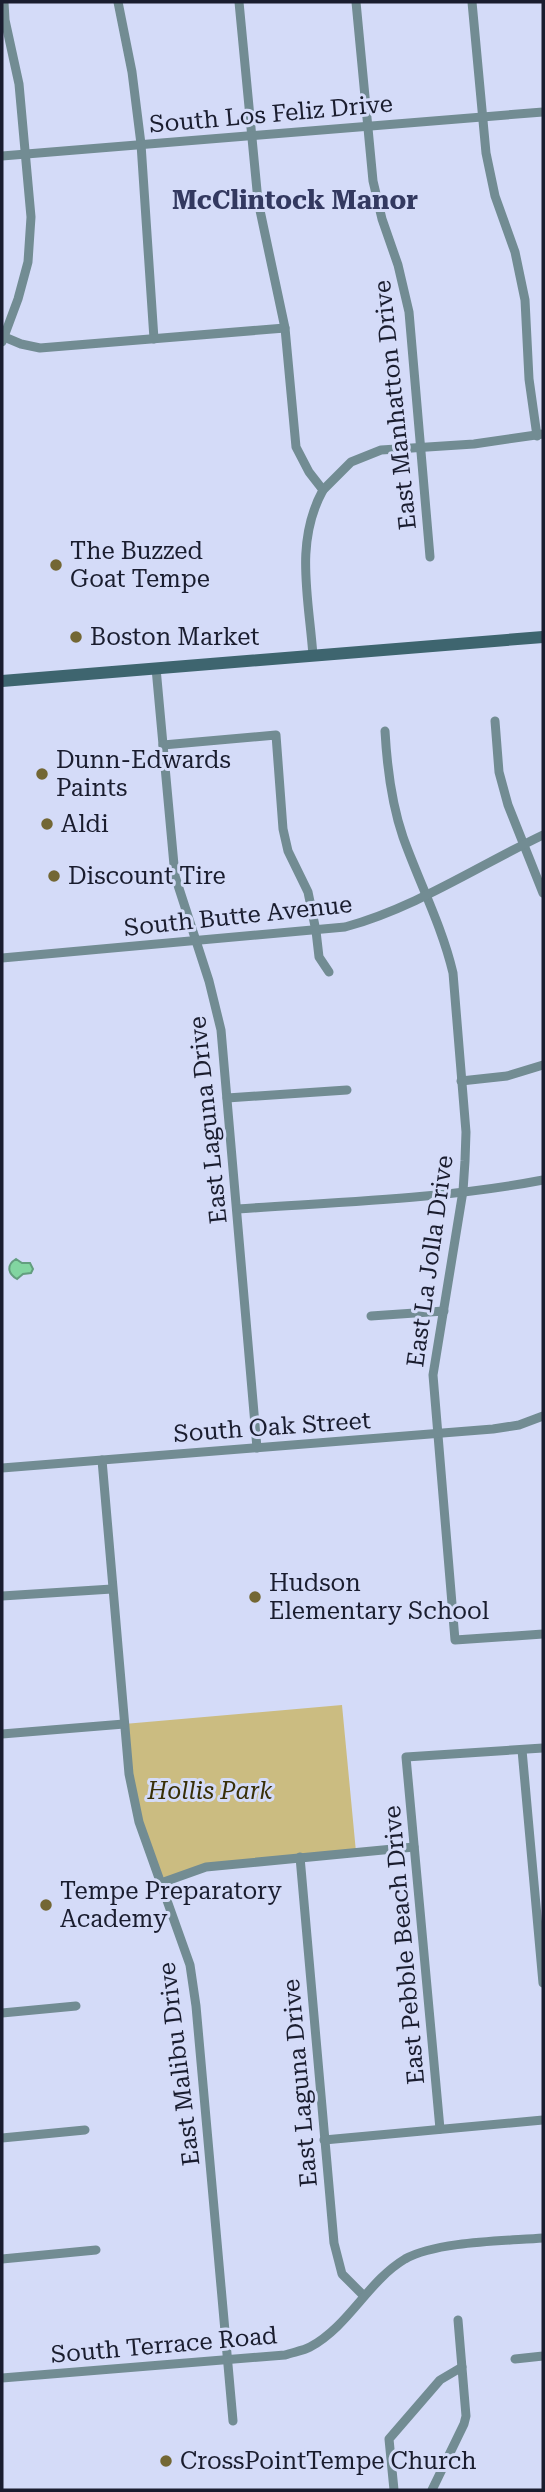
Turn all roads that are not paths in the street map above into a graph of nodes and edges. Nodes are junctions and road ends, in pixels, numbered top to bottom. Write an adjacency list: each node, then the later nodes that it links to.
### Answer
1 (4, 2): 11 (street)
2 (118, 2): 10 (street)
3 (239, 2): 9 (street)
4 (356, 2): 8 (street, East Manhatton Drive)
5 (472, 2): 7 (street)
6 (543, 112): 7 (street, South Los Feliz Drive)
7 (484, 116): 8 (street, South Los Feliz Drive); 16 (street)
8 (367, 126): 9 (street, South Los Feliz Drive); 17 (street, East Manhatton Drive)
9 (252, 136): 10 (street, South Los Feliz Drive); 13 (street)
10 (141, 145): 11 (street, South Los Feliz Drive); 15 (street)
11 (25, 153): 12 (street, South Los Feliz Drive); 14 (street)
12 (2, 156)
13 (285, 328): 15 (street); 18 (street)
14 (3, 339): 15 (street)
15 (154, 339)
16 (540, 435): 17 (street)
17 (421, 447): 18 (street); 19 (street, East Manhatton Drive)
18 (323, 490): 21 (street)
19 (430, 557)
20 (543, 637): 21 (main road)
21 (313, 656): 22 (main road)
22 (156, 668): 23 (main road); 26 (street, East Laguna Drive)
23 (2, 681)
24 (495, 721): 28 (street)
25 (385, 730): 30 (street, East La Jolla Drive)
26 (163, 745): 31 (street); 32 (street, East Laguna Drive)
27 (543, 835): 28 (street, South Butte Avenue)
28 (524, 844): 29 (street); 30 (street, South Butte Avenue)
29 (543, 893)
30 (426, 895): 31 (street, South Butte Avenue); 36 (street, East La Jolla Drive)
31 (316, 931): 32 (street, South Butte Avenue); 34 (street)
32 (195, 942): 33 (street, South Butte Avenue); 38 (street, East Laguna Drive)
33 (2, 958)
34 (329, 971)
35 (543, 1065): 36 (street)
36 (461, 1081): 40 (street, East La Jolla Drive)
37 (347, 1090): 38 (street)
38 (228, 1098): 41 (street, East Laguna Drive)
39 (543, 1180): 40 (street)
40 (463, 1191): 41 (street); 42 (street, East La Jolla Drive)
41 (237, 1209): 46 (street, East Laguna Drive)
42 (444, 1311): 43 (street); 45 (street, East La Jolla Drive)
43 (371, 1316)
44 (543, 1416): 45 (street, South Oak Street)
45 (437, 1434): 46 (street, South Oak Street); 51 (street, East La Jolla Drive)
46 (257, 1448): 47 (street, South Oak Street)
47 (102, 1460): 48 (street, South Oak Street); 49 (street, East Malibu Drive)
48 (2, 1468)
49 (112, 1589): 50 (street); 52 (street, East Malibu Drive)
50 (2, 1596)
51 (543, 1634)
52 (124, 1724): 53 (street); 58 (street, East Malibu Drive)
53 (2, 1734)
54 (543, 1748): 55 (street)
55 (522, 1750): 56 (street, East Pebble Beach Drive); 59 (street)
56 (414, 1847): 57 (street); 63 (street, East Pebble Beach Drive)
57 (300, 1857): 58 (street); 66 (street, East Laguna Drive)
58 (161, 1883): 74 (street, East Malibu Drive)
59 (543, 1983)
60 (76, 2006): 61 (street)
61 (2, 2012)
62 (543, 2120): 63 (street)
63 (440, 2129): 66 (street)
64 (85, 2130): 65 (street)
65 (2, 2138)
66 (324, 2140): 70 (street, East Laguna Drive)
67 (543, 2238): 70 (street, South Terrace Road)
68 (96, 2250): 69 (street)
69 (2, 2259)
70 (364, 2297): 74 (street, South Terrace Road)
71 (458, 2320): 75 (street)
72 (543, 2356): 73 (street)
73 (515, 2359)
74 (228, 2360): 76 (street, South Terrace Road); 77 (street, East Malibu Drive)
75 (462, 2367): 78 (street); 79 (street)
76 (2, 2378)
77 (233, 2421)
78 (394, 2490)
79 (432, 2490)

